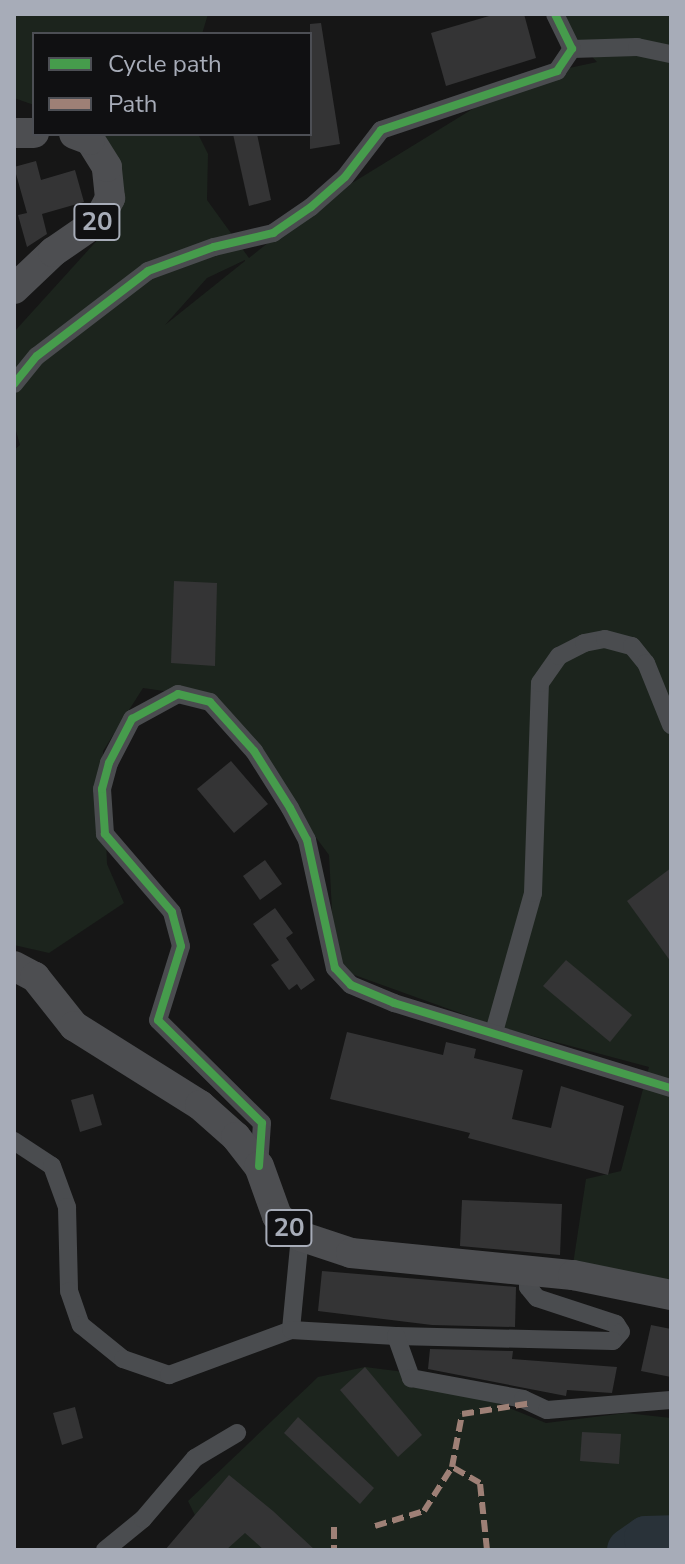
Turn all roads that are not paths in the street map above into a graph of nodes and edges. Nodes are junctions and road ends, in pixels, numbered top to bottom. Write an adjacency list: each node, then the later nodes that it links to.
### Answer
1 (555, 14): 2 (street)
2 (572, 49): 3 (street); 6 (street)
3 (671, 54)
4 (79, 136): 5 (main road, 20)
5 (14, 289)
6 (14, 384)
7 (671, 725): 9 (street)
8 (14, 966): 12 (main road, 20)
9 (494, 1032): 10 (street); 12 (street)
10 (671, 1088)
11 (14, 1141): 16 (street)
12 (259, 1166): 13 (main road, 20)
13 (300, 1236): 14 (main road, 20); 16 (street)
14 (528, 1271): 15 (main road, 20); 17 (street)
15 (671, 1295)
16 (291, 1330): 17 (street)
17 (396, 1336): 18 (street)
18 (671, 1400)
19 (237, 1433): 20 (street)
20 (105, 1550)

